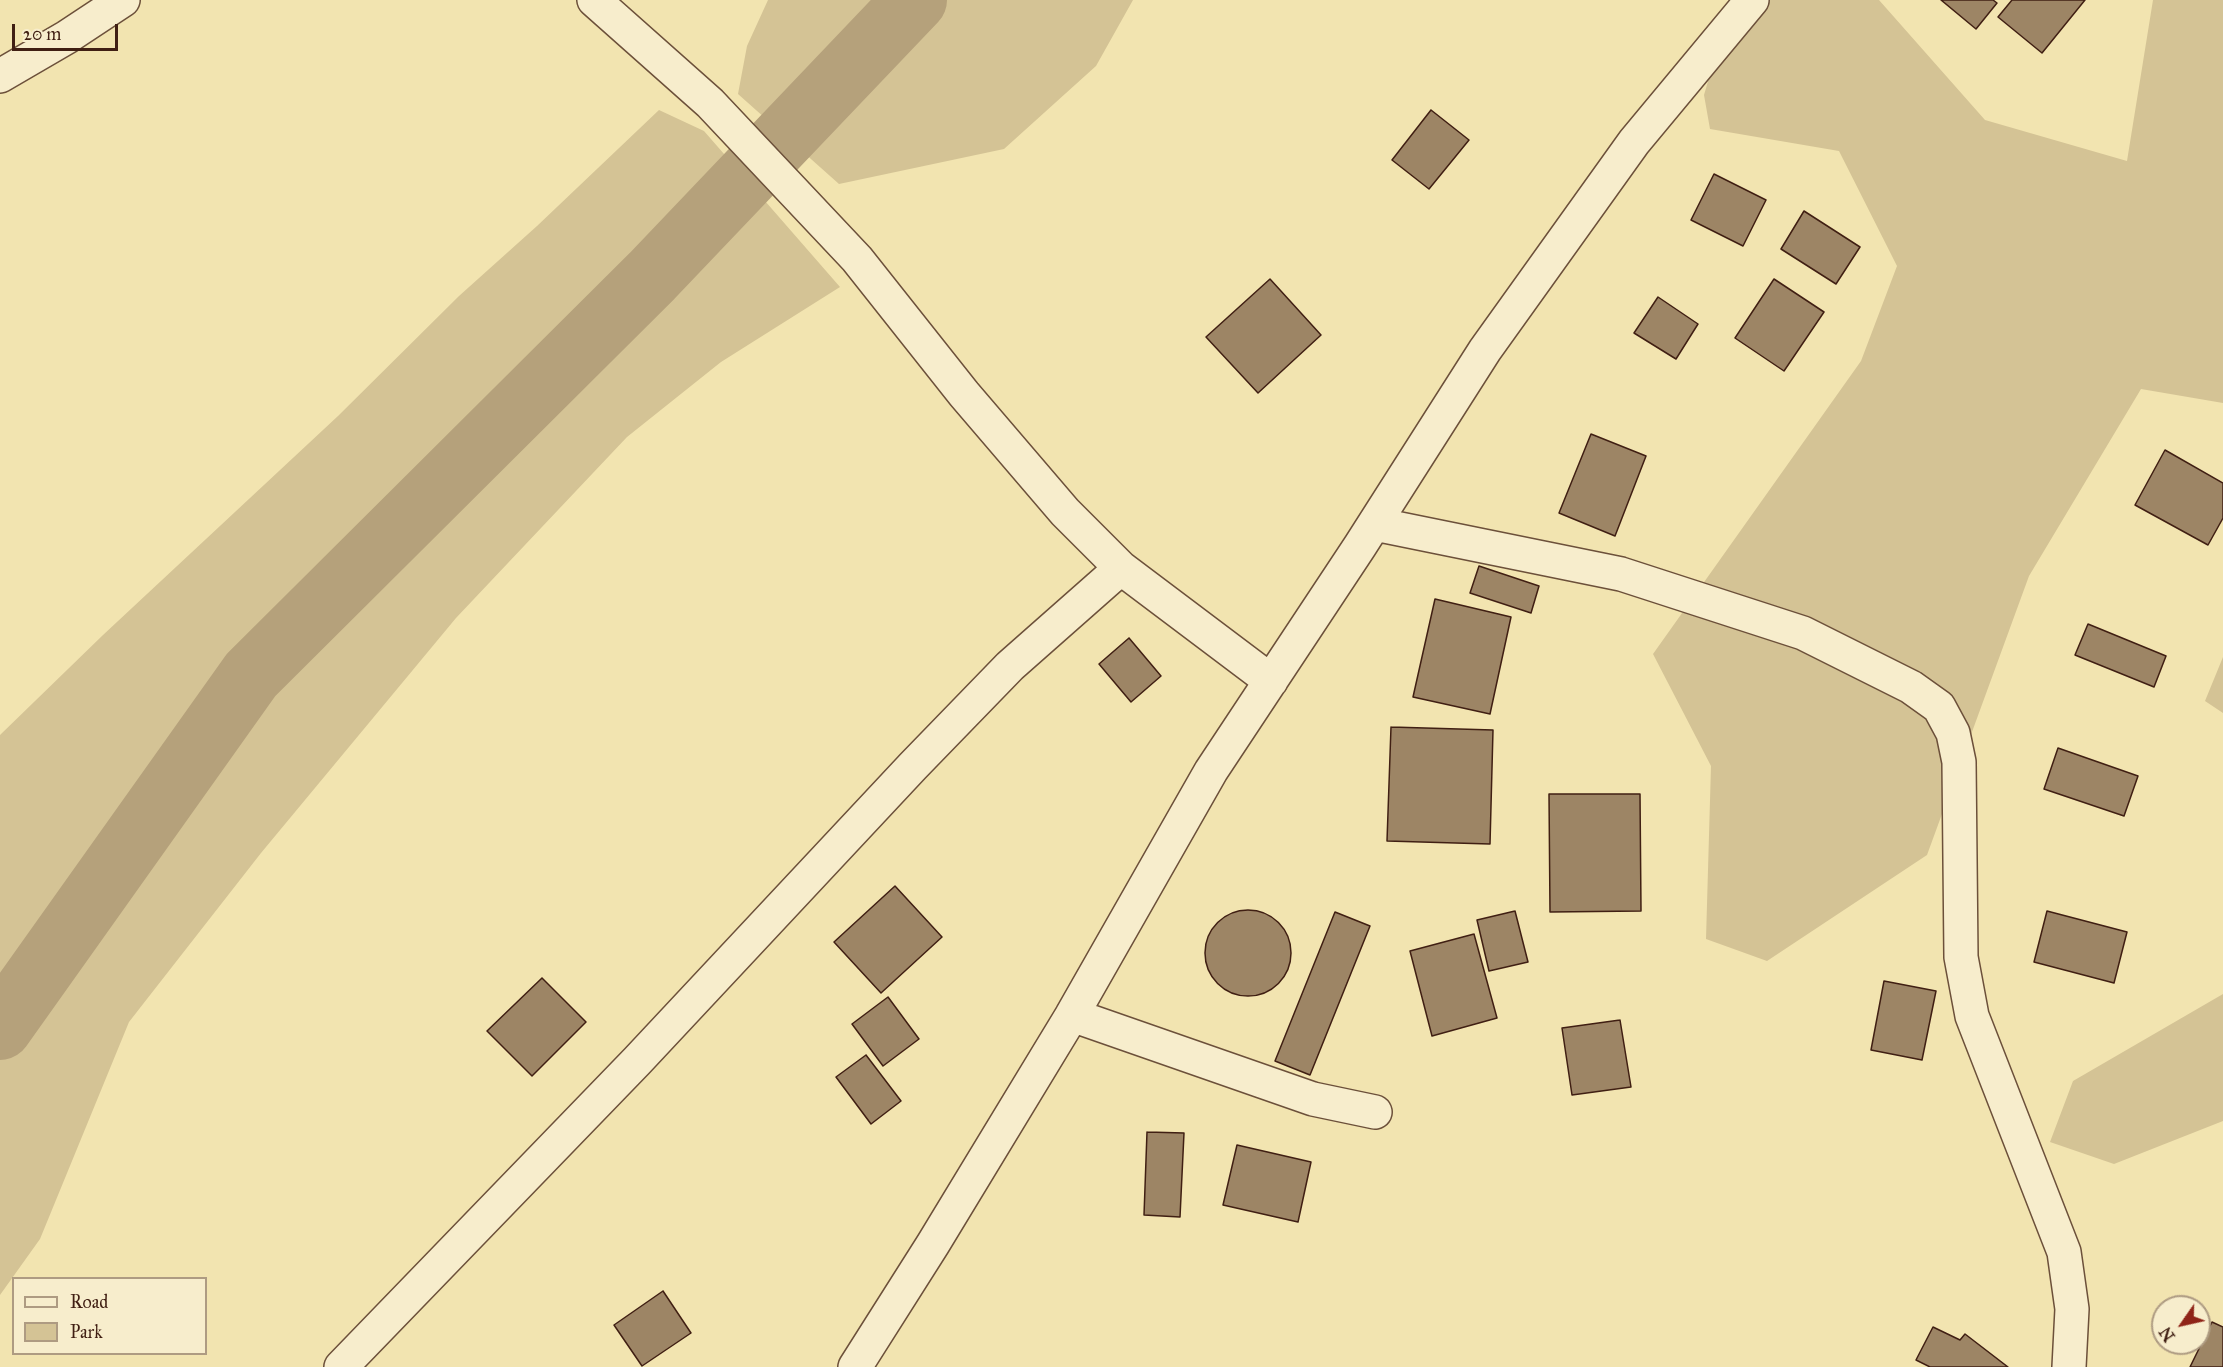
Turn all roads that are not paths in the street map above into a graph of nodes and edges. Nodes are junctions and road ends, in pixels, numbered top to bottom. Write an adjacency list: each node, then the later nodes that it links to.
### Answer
1 (123, 0): 4 (street)
2 (594, 0): 6 (street)
3 (1752, 0): 5 (street)
4 (0, 76)
5 (1375, 524): 7 (street); 12 (street)
6 (1121, 568): 7 (street); 10 (street)
7 (1271, 681): 8 (street)
8 (1072, 1016): 9 (street); 11 (street)
9 (1375, 1112)
10 (341, 1367)
11 (855, 1367)
12 (2069, 1367)

